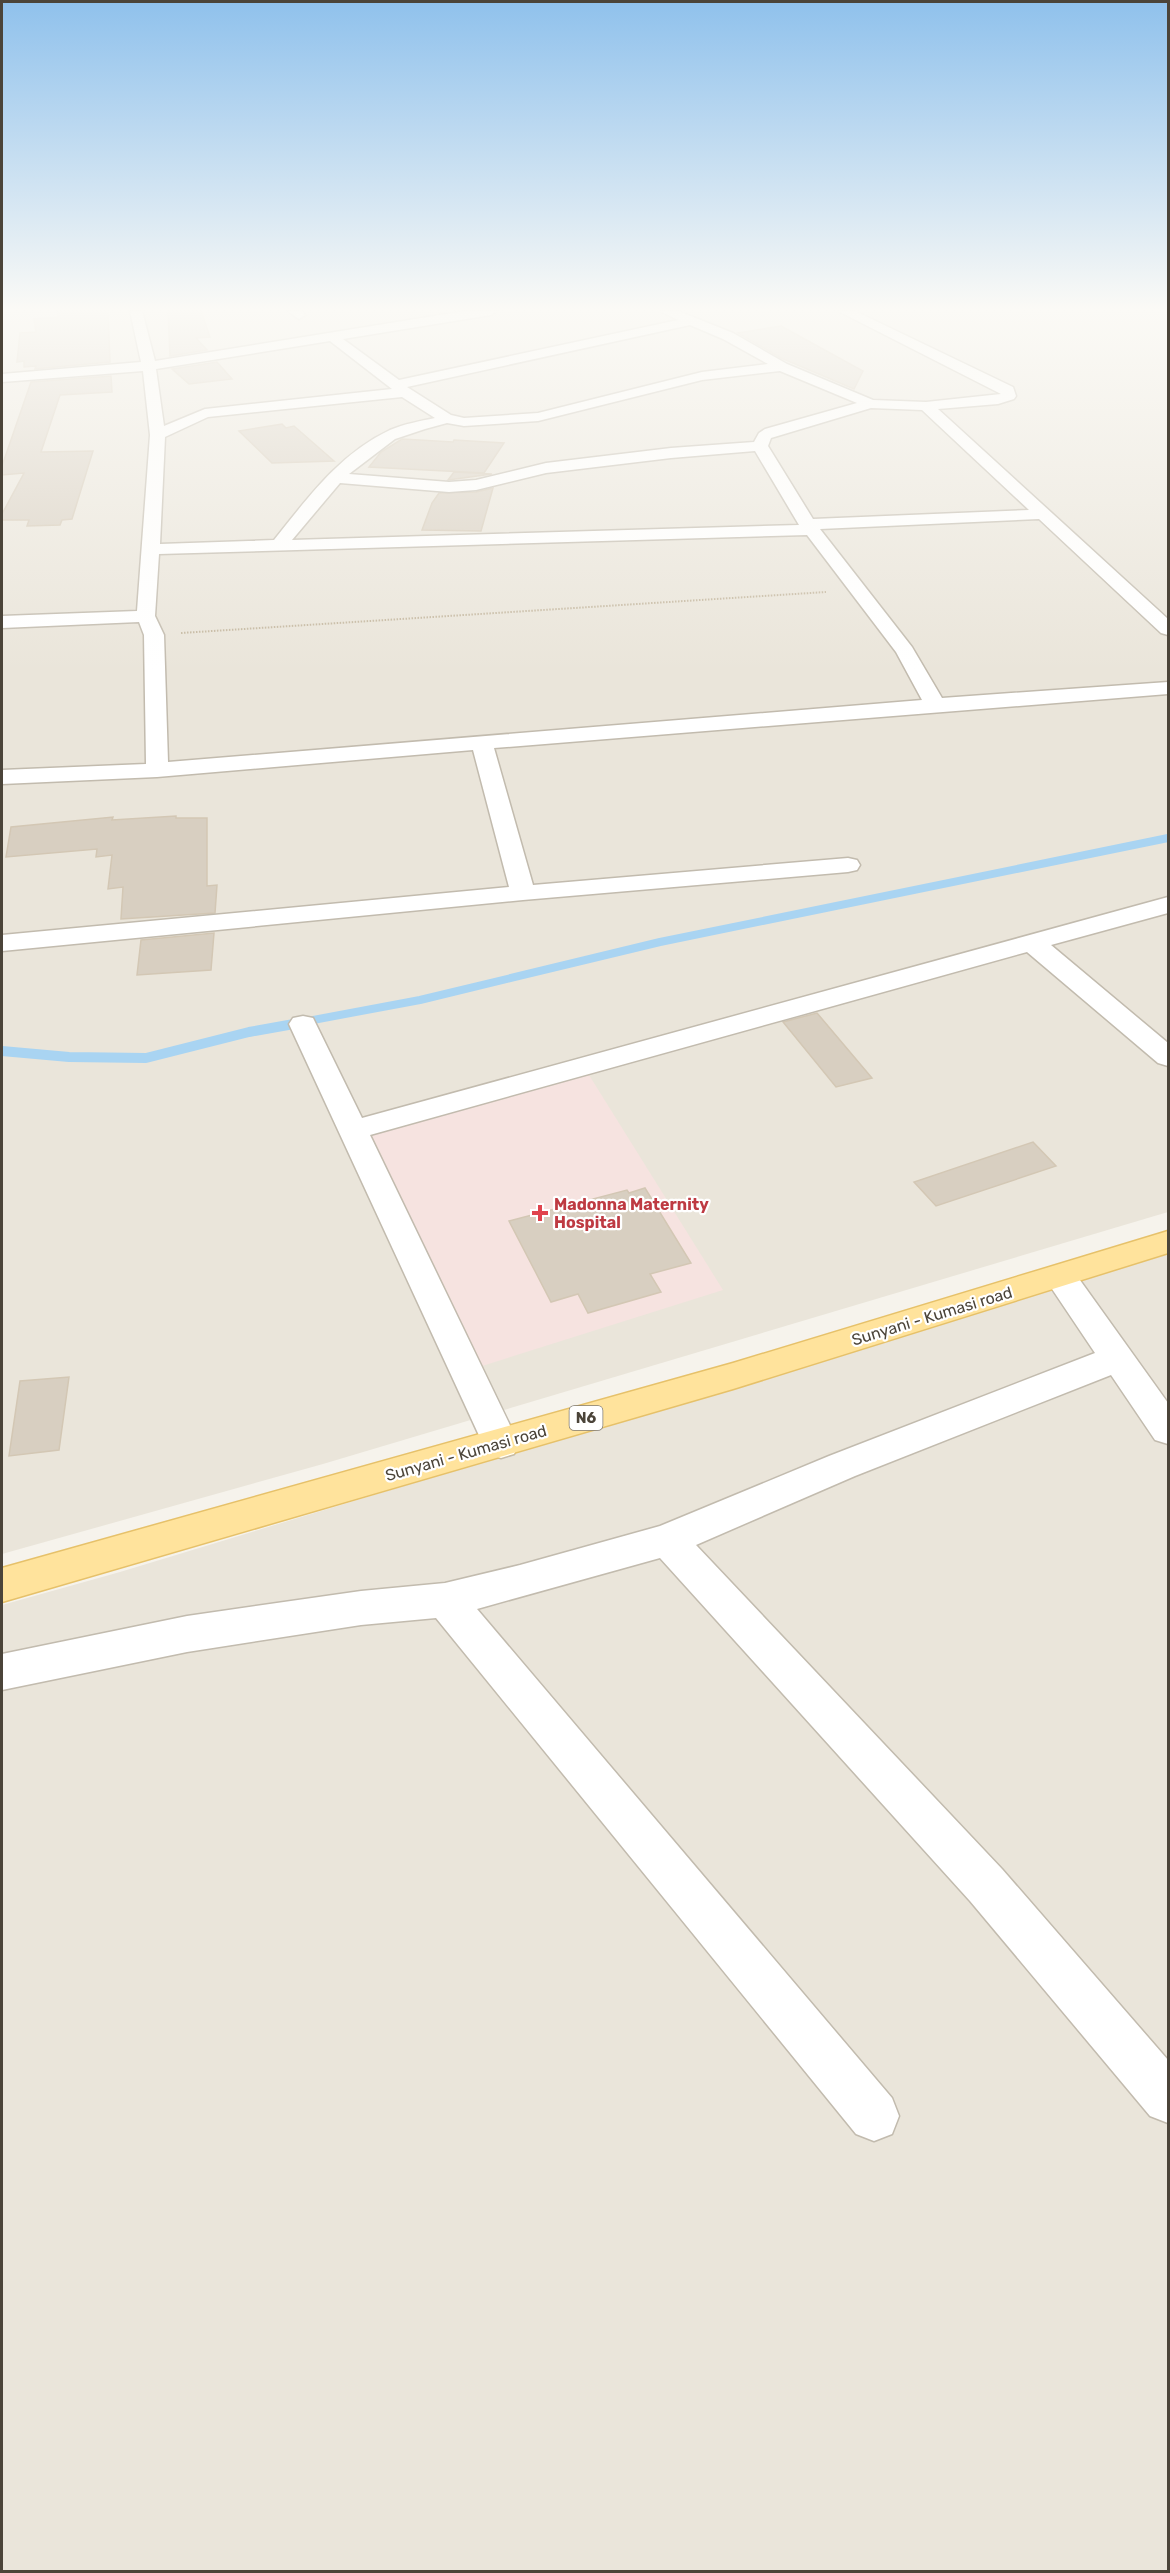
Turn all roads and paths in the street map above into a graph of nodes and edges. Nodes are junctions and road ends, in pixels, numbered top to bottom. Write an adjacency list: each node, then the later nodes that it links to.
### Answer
1 (158, 431): 6 (street)
2 (166, 431): 6 (street)
3 (405, 431): 8 (street)
4 (773, 431): 7 (street)
5 (953, 431): 9 (street)
6 (158, 435): 12 (street)
7 (760, 446): 8 (street); 10 (street)
8 (333, 478): 11 (street)
9 (1043, 514): 10 (street); 16 (street)
10 (810, 527): 11 (street); 13 (street)
11 (279, 545): 12 (street)
12 (152, 549): 14 (street)
13 (860, 590): 17 (path); 19 (street)
14 (146, 616): 15 (street); 17 (street)
15 (2, 622)
16 (1168, 630)
17 (154, 635): 21 (street)
18 (1168, 688): 19 (street)
19 (935, 705): 20 (street)
20 (482, 743): 21 (street); 24 (street)
21 (157, 770): 22 (street)
22 (2, 777)
23 (848, 865): 24 (street)
24 (523, 893): 27 (street)
25 (1168, 905): 26 (street)
26 (1031, 942): 29 (street); 30 (street)
27 (2, 943)
28 (303, 1024): 30 (street)
29 (1168, 1057)
30 (354, 1130): 35 (street)
31 (1168, 1242): 32 (main road, Sunyani - Kumasi road / N6)
32 (1060, 1277): 33 (street); 35 (main road, Sunyani - Kumasi road / N6)
33 (1119, 1358): 34 (street); 36 (street)
34 (1168, 1430)
35 (501, 1444): 37 (main road, Sunyani - Kumasi road / N6)
36 (667, 1540): 38 (street); 40 (street)
37 (2, 1585)
38 (445, 1600): 39 (street); 41 (street)
39 (2, 1672)
40 (1168, 2098)
41 (874, 2116)

